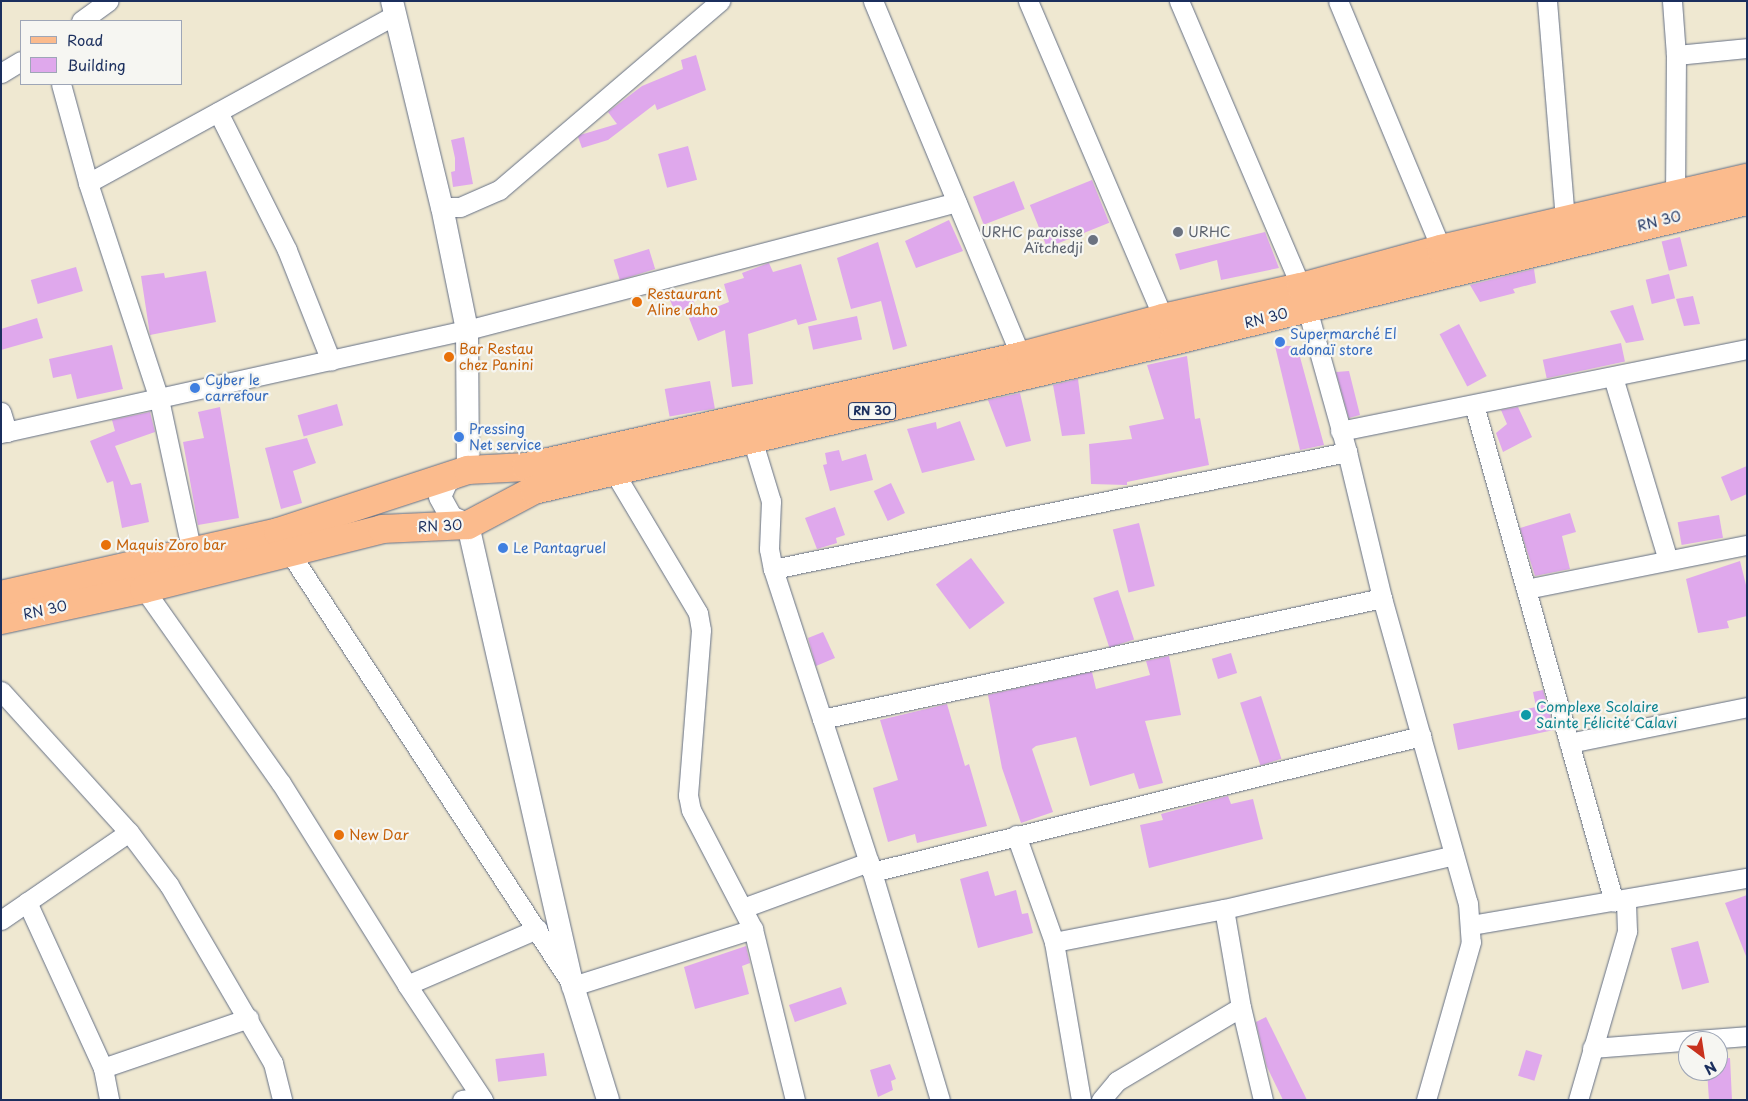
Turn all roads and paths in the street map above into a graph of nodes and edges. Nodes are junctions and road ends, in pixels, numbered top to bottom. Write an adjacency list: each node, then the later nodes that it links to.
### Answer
1 (109, 1): 10 (street)
2 (720, 1): 22 (street)
3 (874, 1): 20 (street)
4 (1028, 1): 26 (street)
5 (1179, 1): 25 (street)
6 (1338, 1): 24 (street)
7 (1547, 1): 23 (street)
8 (1672, 1): 12 (street)
9 (394, 8): 16 (street); 22 (street)
10 (82, 20)
11 (1747, 48): 12 (street)
12 (1676, 55): 19 (street)
13 (20, 62): 14 (street)
14 (1, 73)
15 (61, 85): 18 (street)
16 (218, 112): 18 (street); 30 (street)
17 (1747, 178): 19 (main road, RN 30)
18 (88, 183): 32 (street)
19 (1675, 193): 23 (main road, RN 30)
20 (957, 202): 27 (street); 29 (street)
21 (1747, 202): 25 (main road, RN 30 / RN 30)
22 (442, 207): 27 (street)
23 (1565, 219): 24 (main road, RN 30)
24 (1442, 249): 25 (main road, RN 30)
25 (1304, 298): 26 (main road, RN 30); 35 (street); 37 (main road, RN 30 / RN 30)
26 (1163, 318): 29 (main road, RN 30)
27 (467, 330): 30 (street); 39 (street)
28 (1747, 349): 31 (street)
29 (1021, 356): 39 (main road, RN 30)
30 (331, 362): 32 (street)
31 (1613, 377): 33 (street); 45 (street)
32 (159, 399): 36 (street); 44 (street)
33 (1474, 405): 35 (street); 48 (street)
34 (1, 412): 36 (street)
35 (1340, 432): 38 (street)
36 (4, 433)
37 (752, 439): 40 (main road, RN 30 / RN 30); 46 (street)
38 (1347, 452): 46 (street); 50 (street)
39 (468, 470): 41 (street); 44 (main road, RN 30)
40 (614, 472): 41 (main road, RN 30 / RN 30); 64 (street)
41 (468, 525): 43 (main road, RN 30 / RN 30); 72 (street)
42 (1747, 545): 45 (street)
43 (288, 550): 47 (main road, RN 30 / RN 30); 69 (street)
44 (192, 553): 49 (main road, RN 30)
45 (1668, 560): 48 (street)
46 (773, 569): 54 (street)
47 (144, 589): 51 (main road, RN 30 / RN 30); 71 (street)
48 (1526, 589): 56 (street)
49 (1, 594)
50 (1382, 598): 54 (street); 55 (street)
51 (1, 620)
52 (1, 692): 57 (street)
53 (1747, 707): 56 (street)
54 (822, 719): 60 (street)
55 (1421, 736): 58 (street); 59 (street)
56 (1569, 743): 62 (street)
57 (129, 832): 63 (street); 74 (street)
58 (1016, 835): 60 (street); 70 (street)
59 (1454, 854): 65 (street); 67 (street)
60 (870, 867): 64 (street); 84 (street)
61 (1747, 878): 62 (street)
62 (1620, 901): 67 (street); 76 (street)
63 (27, 902): 66 (street); 77 (street)
64 (743, 908): 68 (street)
65 (1224, 910): 70 (street); 73 (street)
66 (1, 920)
67 (1471, 925): 88 (street)
68 (753, 929): 72 (street); 83 (street)
69 (537, 930): 71 (street); 72 (street)
70 (1054, 942): 85 (street)
71 (407, 985): 78 (street)
72 (573, 986): 82 (street)
73 (1241, 1008): 86 (street); 87 (street)
74 (249, 1018): 77 (street); 80 (street)
75 (1747, 1036): 76 (street)
76 (1592, 1048): 89 (street)
77 (103, 1068): 79 (street)
78 (482, 1098): 81 (street)
79 (109, 1100)
80 (282, 1100)
81 (462, 1100)
82 (608, 1100)
83 (795, 1100)
84 (940, 1100)
85 (1081, 1100)
86 (1100, 1100)
87 (1263, 1100)
88 (1426, 1100)
89 (1578, 1100)

